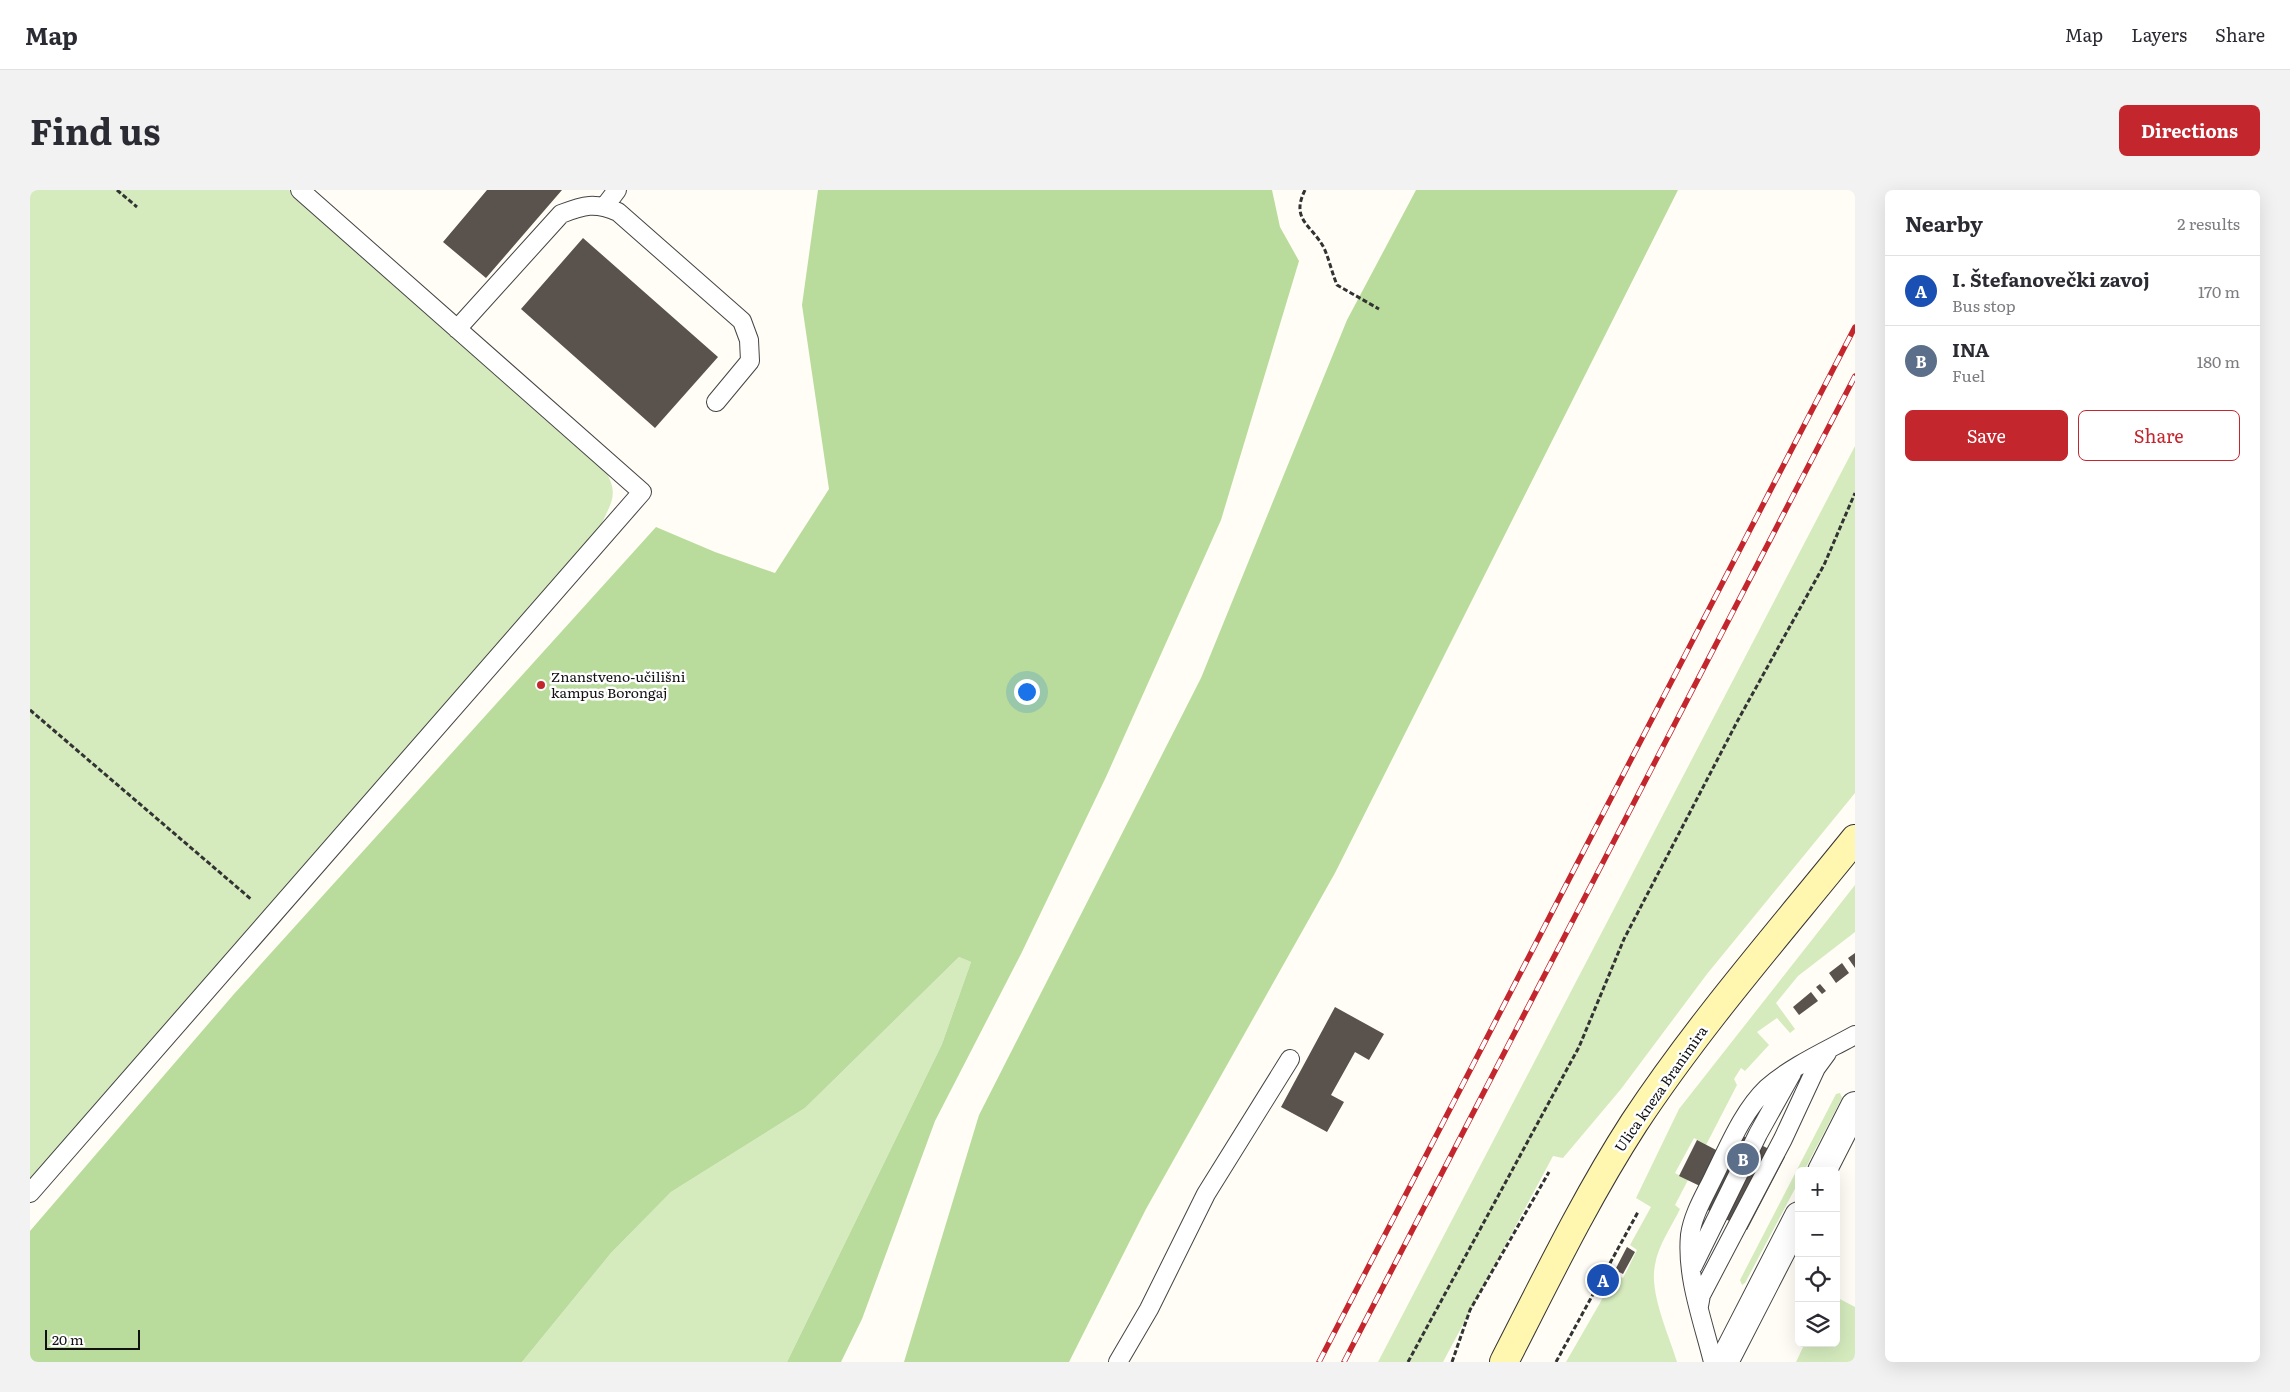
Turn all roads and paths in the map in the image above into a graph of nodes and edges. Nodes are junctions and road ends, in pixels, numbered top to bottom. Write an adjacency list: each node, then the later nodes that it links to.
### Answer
1 (117, 190): 6 (path)
2 (300, 190): 8 (lane)
3 (617, 190): 5 (lane)
4 (1305, 190): 7 (path)
5 (605, 206): 8 (lane); 9 (lane)
6 (137, 207)
7 (1379, 309)
8 (457, 329): 13 (lane)
9 (716, 402)
10 (1855, 493): 25 (path)
11 (30, 710): 13 (path)
12 (1855, 839): 27 (main road, Ulica kneza Branimira)
13 (271, 916): 20 (lane)
14 (1855, 1035): 15 (lane)
15 (1831, 1048): 23 (lane); 23 (lane)
16 (1290, 1058): 24 (lane)
17 (1855, 1106): 18 (street)
18 (1824, 1167)
19 (1548, 1172): 26 (path)
20 (30, 1193)
21 (1638, 1212): 28 (path)
22 (1795, 1224): 30 (street)
23 (1699, 1307): 29 (lane)
24 (1118, 1362)
25 (1408, 1362)
26 (1452, 1362)
27 (1504, 1362)
28 (1556, 1362)
29 (1713, 1362)
30 (1724, 1362)

